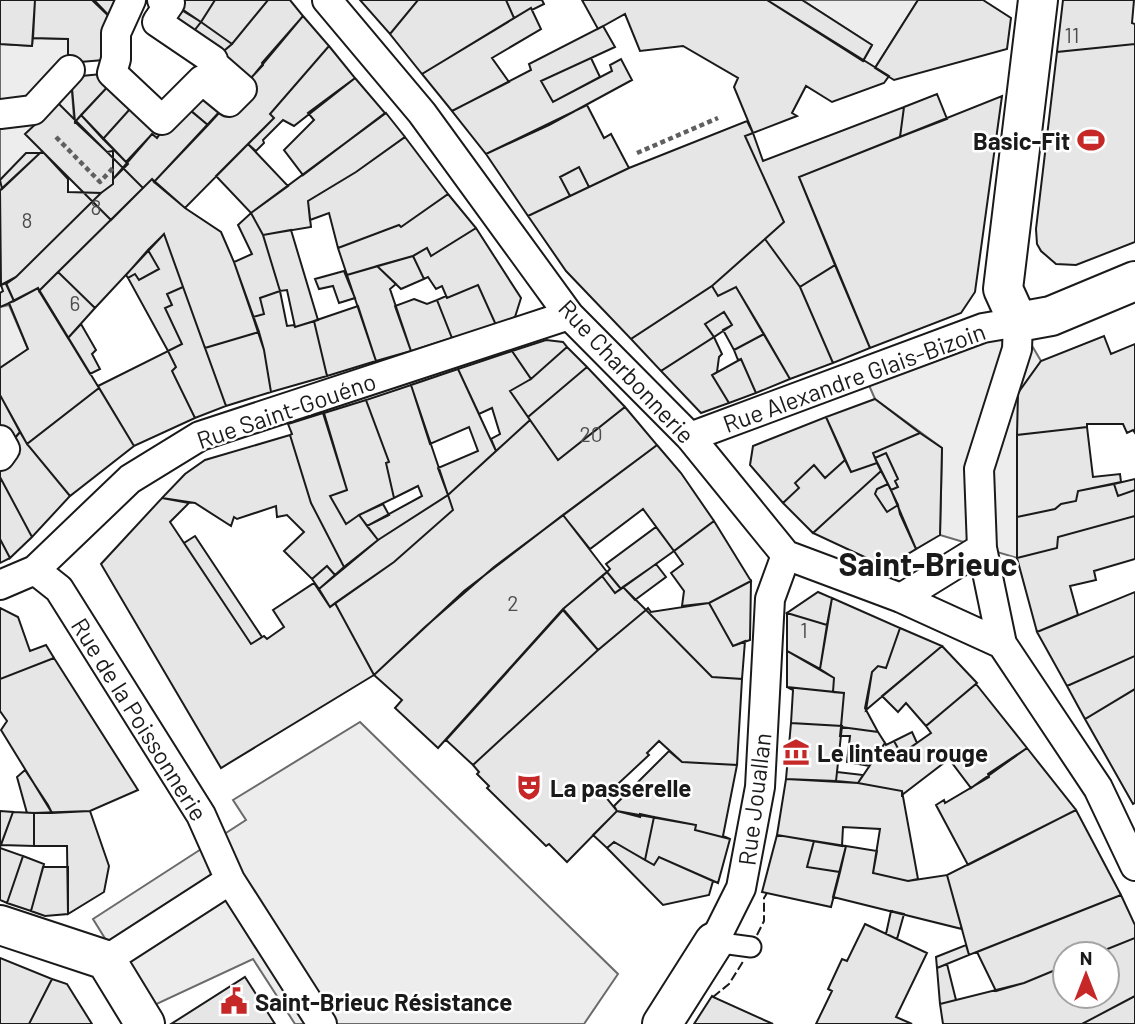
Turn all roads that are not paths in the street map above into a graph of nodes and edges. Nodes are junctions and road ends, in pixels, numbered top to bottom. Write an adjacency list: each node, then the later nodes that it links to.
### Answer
1 (131, 0): 2 (street)
2 (162, 0)
3 (327, 0): 8 (street, Rue Charbonnerie)
4 (1038, 0): 9 (street)
5 (70, 70): 6 (street)
6 (0, 114)
7 (1135, 281): 9 (street)
8 (569, 315): 10 (street, Rue Charbonnerie); 15 (street, Rue Saint-Gouéno)
9 (1018, 322): 10 (street, Rue Alexandre Glais-Bizoin); 13 (street)
10 (690, 437): 14 (street, Rue Charbonnerie)
11 (0, 440): 12 (street)
12 (0, 456)
13 (982, 548): 17 (street); 18 (street)
14 (786, 555): 17 (street); 22 (street, Rue Jouallan)
15 (35, 569): 16 (street, Rue Saint-Gouéno); 20 (street, Rue de la Poissonnerie)
16 (0, 584)
17 (901, 598): 18 (street)
18 (1002, 644): 19 (street)
19 (1135, 866)
20 (230, 880): 23 (street); 25 (street, Rue de la Poissonnerie)
21 (0, 925): 23 (street)
22 (733, 944): 26 (street, Rue Jouallan)
23 (106, 960): 24 (street)
24 (145, 1024)
25 (322, 1024)
26 (662, 1024)

